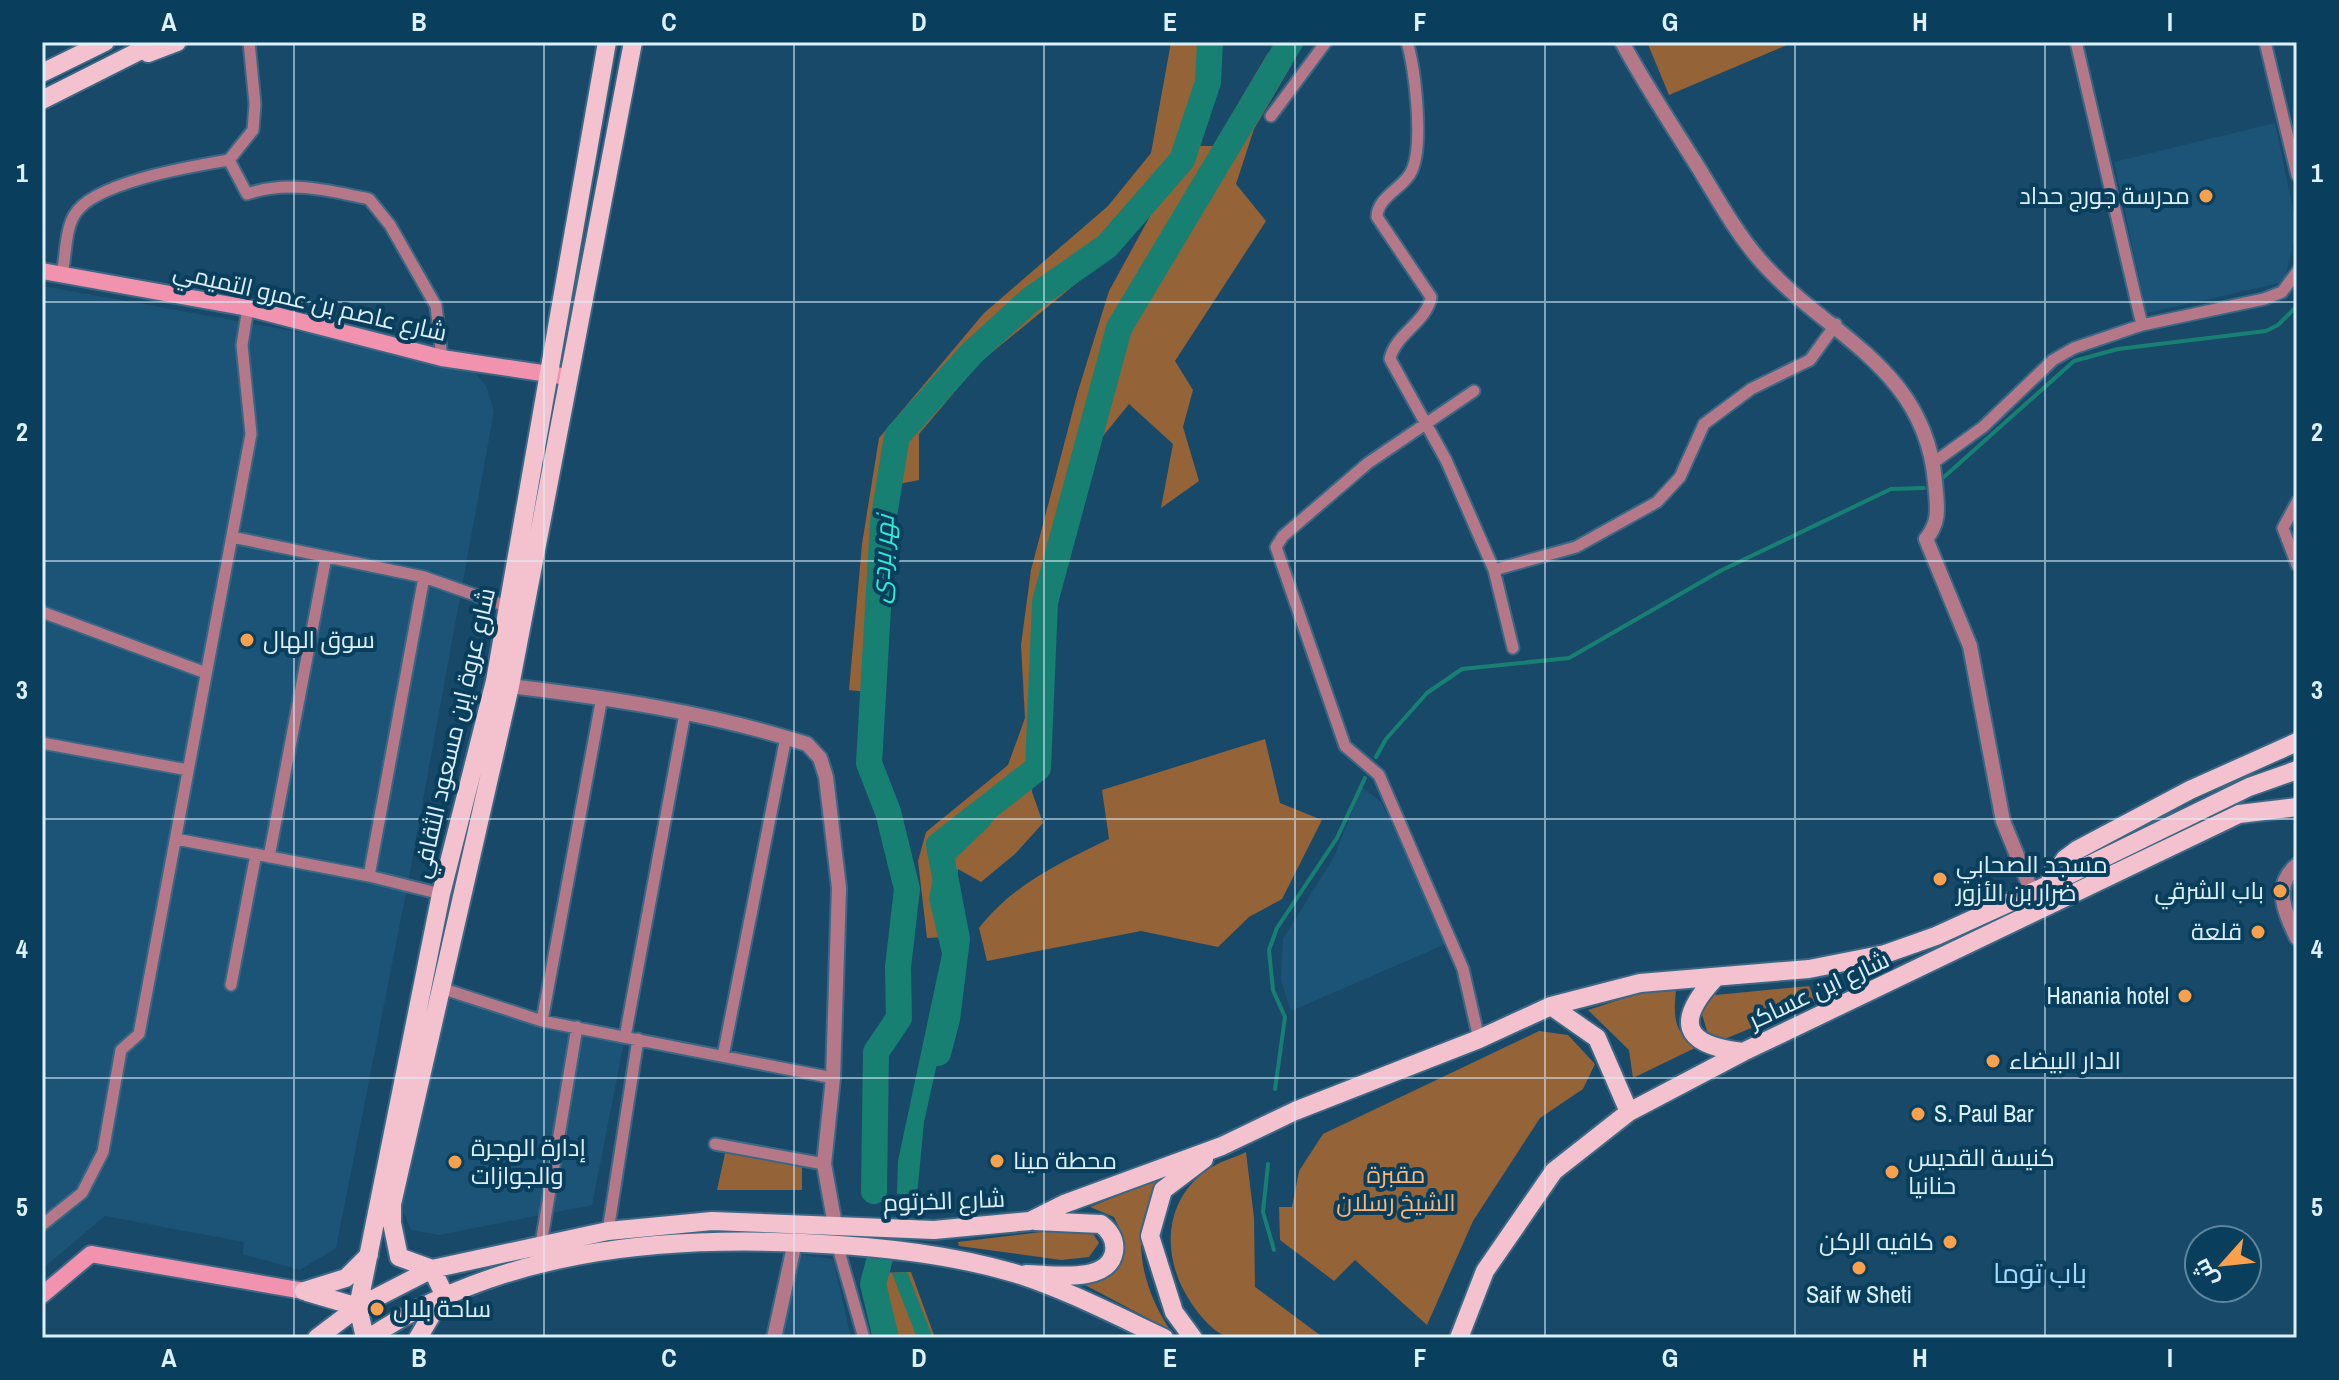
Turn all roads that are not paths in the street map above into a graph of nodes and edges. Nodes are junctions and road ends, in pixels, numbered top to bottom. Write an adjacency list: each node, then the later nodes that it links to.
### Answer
1 (92, 42): 13 (main road)
2 (105, 42): 13 (main road)
3 (157, 42): 14 (main road)
4 (177, 42): 14 (main road)
5 (249, 42): 18 (street)
6 (607, 42): 27 (main road, شارع عروة إبن مسعود الثقافي)
7 (633, 42): 28 (main road, شارع عروة إبن مسعود الثقافي)
8 (1326, 42): 17 (street)
9 (1407, 42): 30 (street)
10 (1622, 42): 24 (street)
11 (2076, 42): 25 (street)
12 (2265, 42): 19 (street)
13 (59, 65): 15 (main road)
14 (111, 66): 16 (main road)
15 (42, 73)
16 (42, 100)
17 (1271, 116)
18 (229, 160): 22 (street); 26 (street)
19 (2297, 175)
20 (42, 271): 22 (main road, شارع عاصم بن عمرو التميمي)
21 (2297, 272): 25 (street)
22 (62, 274): 23 (main road, شارع عاصم بن عمرو التميمي)
23 (248, 308): 26 (main road, شارع عاصم بن عمرو التميمي); 34 (street)
24 (1836, 324): 31 (street); 37 (street)
25 (2142, 325): 31 (street)
26 (442, 358): 27 (main road, شارع عاصم بن عمرو التميمي)
27 (547, 373): 28 (main road, شارع عاصم بن عمرو التميمي); 39 (main road, شارع عروة إبن مسعود الثقافي)
28 (568, 377): 43 (main road, شارع عروة إبن مسعود الثقافي)
29 (1474, 391): 30 (street)
30 (1425, 422): 37 (street); 66 (street)
31 (1933, 463): 56 (street)
32 (2297, 502): 33 (street)
33 (2293, 513): 36 (street)
34 (232, 537): 35 (street); 42 (street)
35 (326, 557): 38 (street); 53 (street)
36 (2297, 565)
37 (1494, 570): 41 (street)
38 (424, 577): 39 (street); 55 (street)
39 (509, 607): 57 (main road, شارع عروة إبن مسعود الثقافي)
40 (42, 612): 42 (street)
41 (1513, 648)
42 (206, 673): 49 (street)
43 (510, 686): 44 (street); 61 (main road, شارع عروة إبن مسعود الثقافي)
44 (602, 697): 45 (street); 63 (street)
45 (685, 713): 46 (street); 65 (street)
46 (786, 737): 68 (street); 69 (street)
47 (2297, 742): 56 (main road)
48 (42, 743): 49 (street)
49 (188, 770): 52 (street)
50 (2297, 770): 56 (main road, شارع ابن عساكر)
51 (2297, 807): 67 (main road, شارع ابن عساكر)
52 (176, 839): 53 (street); 75 (street)
53 (262, 855): 55 (street); 60 (street)
54 (2295, 866): 58 (street)
55 (369, 876): 57 (street)
56 (2040, 888): 59 (main road, شارع ابن عساكر)
57 (441, 894): 81 (main road, شارع عروة إبن مسعود الثقافي)
58 (2297, 938)
59 (1716, 977): 62 (main road, شارع ابن عساكر); 67 (main road)
60 (231, 985)
61 (444, 989): 63 (street); 82 (main road, شارع عروة إبن مسعود الثقافي)
62 (1551, 1006): 66 (main road, شارع الخرتوم); 70 (main road)
63 (542, 1021): 64 (street)
64 (577, 1027): 65 (street); 79 (street)
65 (632, 1038): 68 (street); 77 (street)
66 (1479, 1039): 72 (main road, شارع الخرتوم)
67 (1743, 1052): 70 (main road, شارع ابن عساكر)
68 (723, 1056): 69 (street)
69 (833, 1078): 73 (street)
70 (1629, 1112): 95 (main road, شارع ابن عساكر)
71 (715, 1144): 73 (street)
72 (1222, 1146): 74 (main road, شارع الخرتوم); 94 (main road)
73 (824, 1164): 76 (street)
74 (1030, 1221): 76 (main road, شارع الخرتوم); 83 (main road)
75 (42, 1225)
76 (835, 1225): 77 (main road, شارع الخرتوم)
77 (608, 1231): 79 (main road, شارع الخرتوم)
78 (795, 1242): 80 (main road); 85 (main road); 91 (street)
79 (541, 1244): 82 (main road, شارع الخرتوم)
80 (837, 1244): 83 (main road); 92 (street)
81 (372, 1252): 84 (main road); 87 (main road, شارع عروة إبن مسعود الثقافي)
82 (432, 1269): 85 (main road); 87 (main road, شارع الخرتوم)
83 (1015, 1274): 93 (main road)
84 (304, 1291): 86 (main road); 87 (main road)
85 (444, 1294): 89 (main road); 90 (main road)
86 (42, 1295)
87 (358, 1307): 88 (main road, شارع الخرتوم); 89 (main road, شارع عروة إبن مسعود الثقافي)
88 (317, 1338)
89 (367, 1338)
90 (418, 1338)
91 (774, 1338)
92 (864, 1338)
93 (1164, 1338)
94 (1193, 1338)
95 (1459, 1338)

